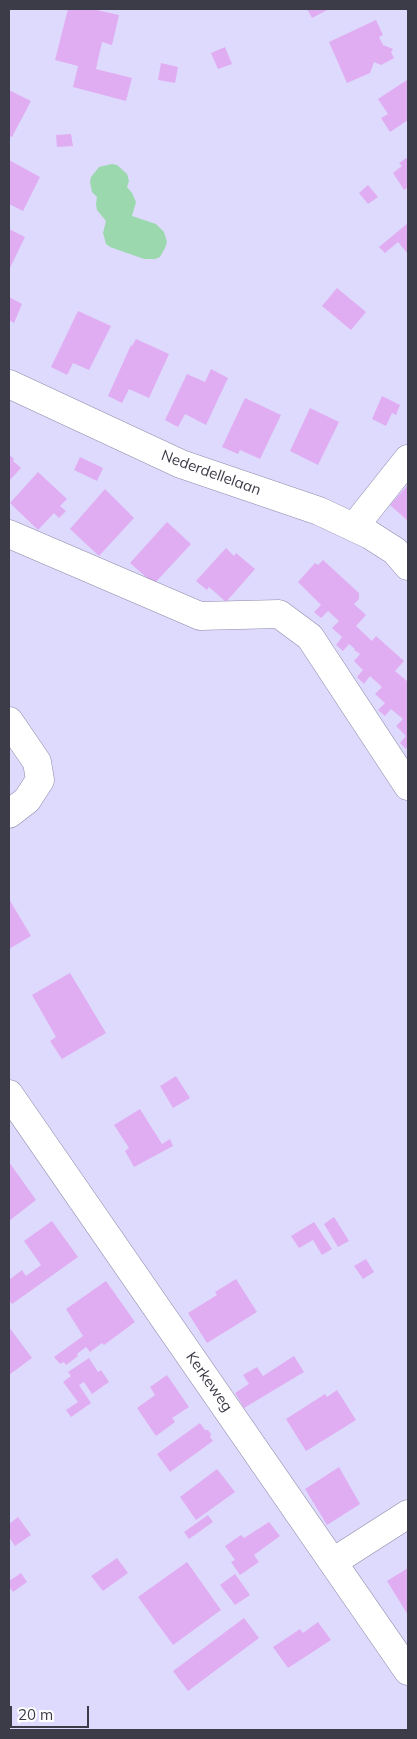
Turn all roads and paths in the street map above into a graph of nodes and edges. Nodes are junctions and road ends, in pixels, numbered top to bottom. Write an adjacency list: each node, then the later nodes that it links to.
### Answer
1 (9, 384): 3 (street, Nederdellelaan)
2 (408, 460): 3 (street)
3 (354, 527): 5 (street, Nederdellelaan)
4 (9, 534): 7 (street)
5 (408, 566)
6 (9, 722): 8 (street)
7 (408, 786)
8 (9, 814)
9 (9, 1094): 11 (street, Kerkeweg)
10 (408, 1514): 11 (street)
11 (333, 1562): 12 (street, Kerkeweg)
12 (408, 1671)

